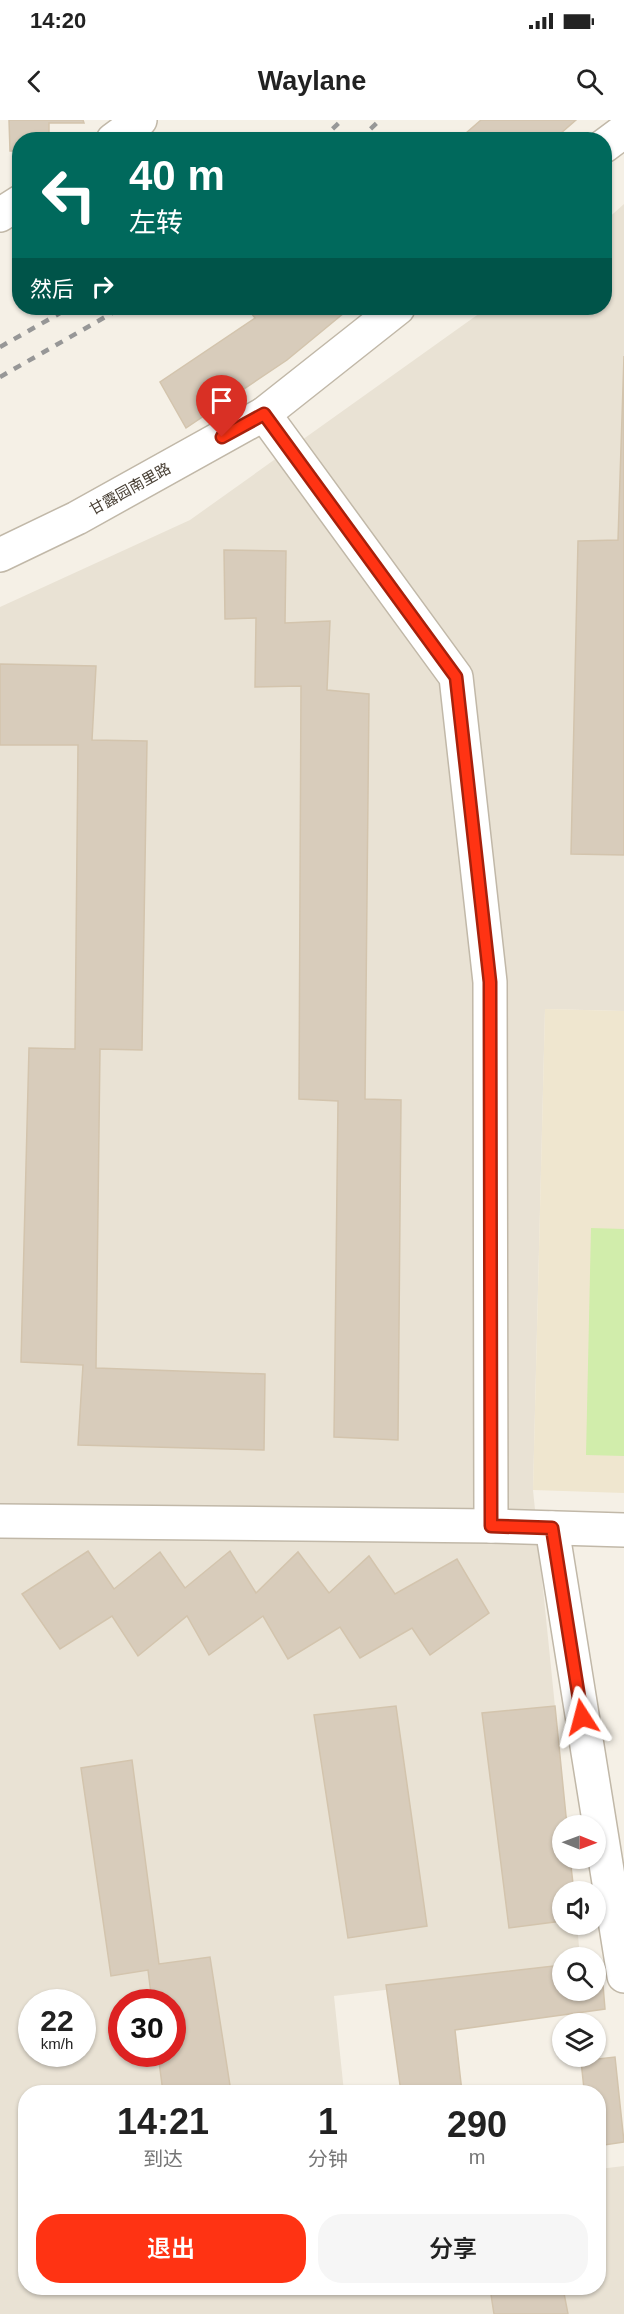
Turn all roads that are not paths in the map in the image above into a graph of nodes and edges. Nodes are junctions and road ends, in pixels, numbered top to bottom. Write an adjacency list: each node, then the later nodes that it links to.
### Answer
1 (140, 120): 2 (street)
2 (124, 132)
3 (389, 315): 4 (street, 甘露园南里路)
4 (264, 414): 5 (street, 甘露园南里路); 7 (street)
5 (0, 555)
6 (0, 1521): 7 (street)
7 (491, 1526): 8 (street)
8 (552, 1528): 9 (street); 10 (street)
9 (624, 1530)
10 (624, 1977)

